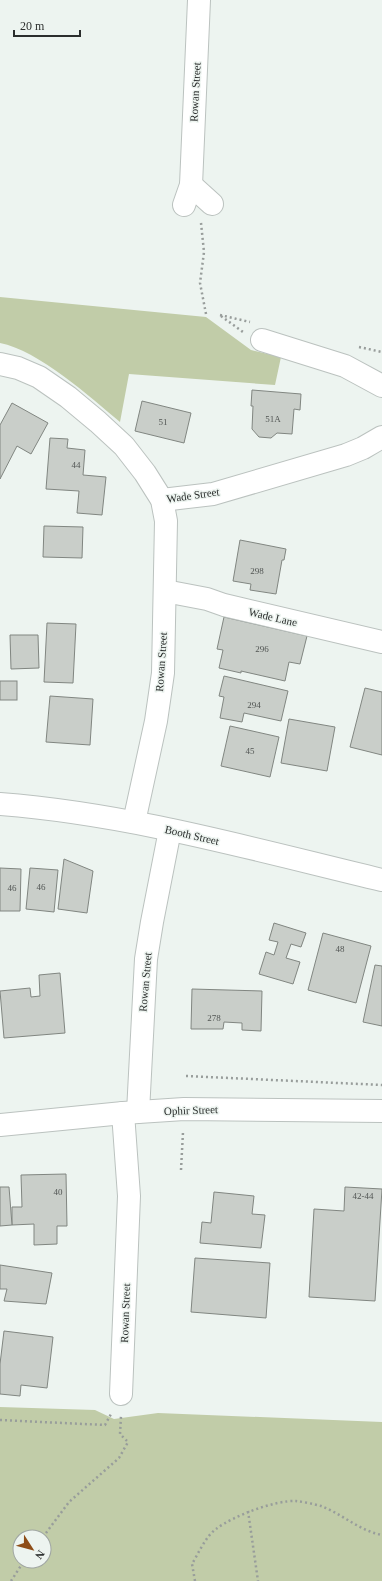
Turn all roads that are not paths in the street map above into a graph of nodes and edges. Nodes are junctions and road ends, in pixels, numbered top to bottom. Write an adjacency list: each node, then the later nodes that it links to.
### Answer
1 (199, 0): 2 (street, Rowan Street)
2 (212, 204)
3 (262, 340): 5 (street)
4 (0, 364): 7 (street, Wade Street)
5 (382, 386)
6 (382, 437): 7 (street, Wade Street)
7 (162, 500): 8 (street, Rowan Street)
8 (165, 591): 9 (street, Wade Lane); 11 (street, Rowan Street)
9 (382, 642)
10 (0, 804): 11 (street, Booth Street)
11 (134, 822): 12 (street, Booth Street)
12 (170, 830): 13 (street, Booth Street); 15 (street, Rowan Street)
13 (382, 880)
14 (382, 1111): 15 (street, Ophir Street)
15 (131, 1113): 16 (street, Ophir Street); 17 (street, Rowan Street)
16 (0, 1125)
17 (121, 1394)

